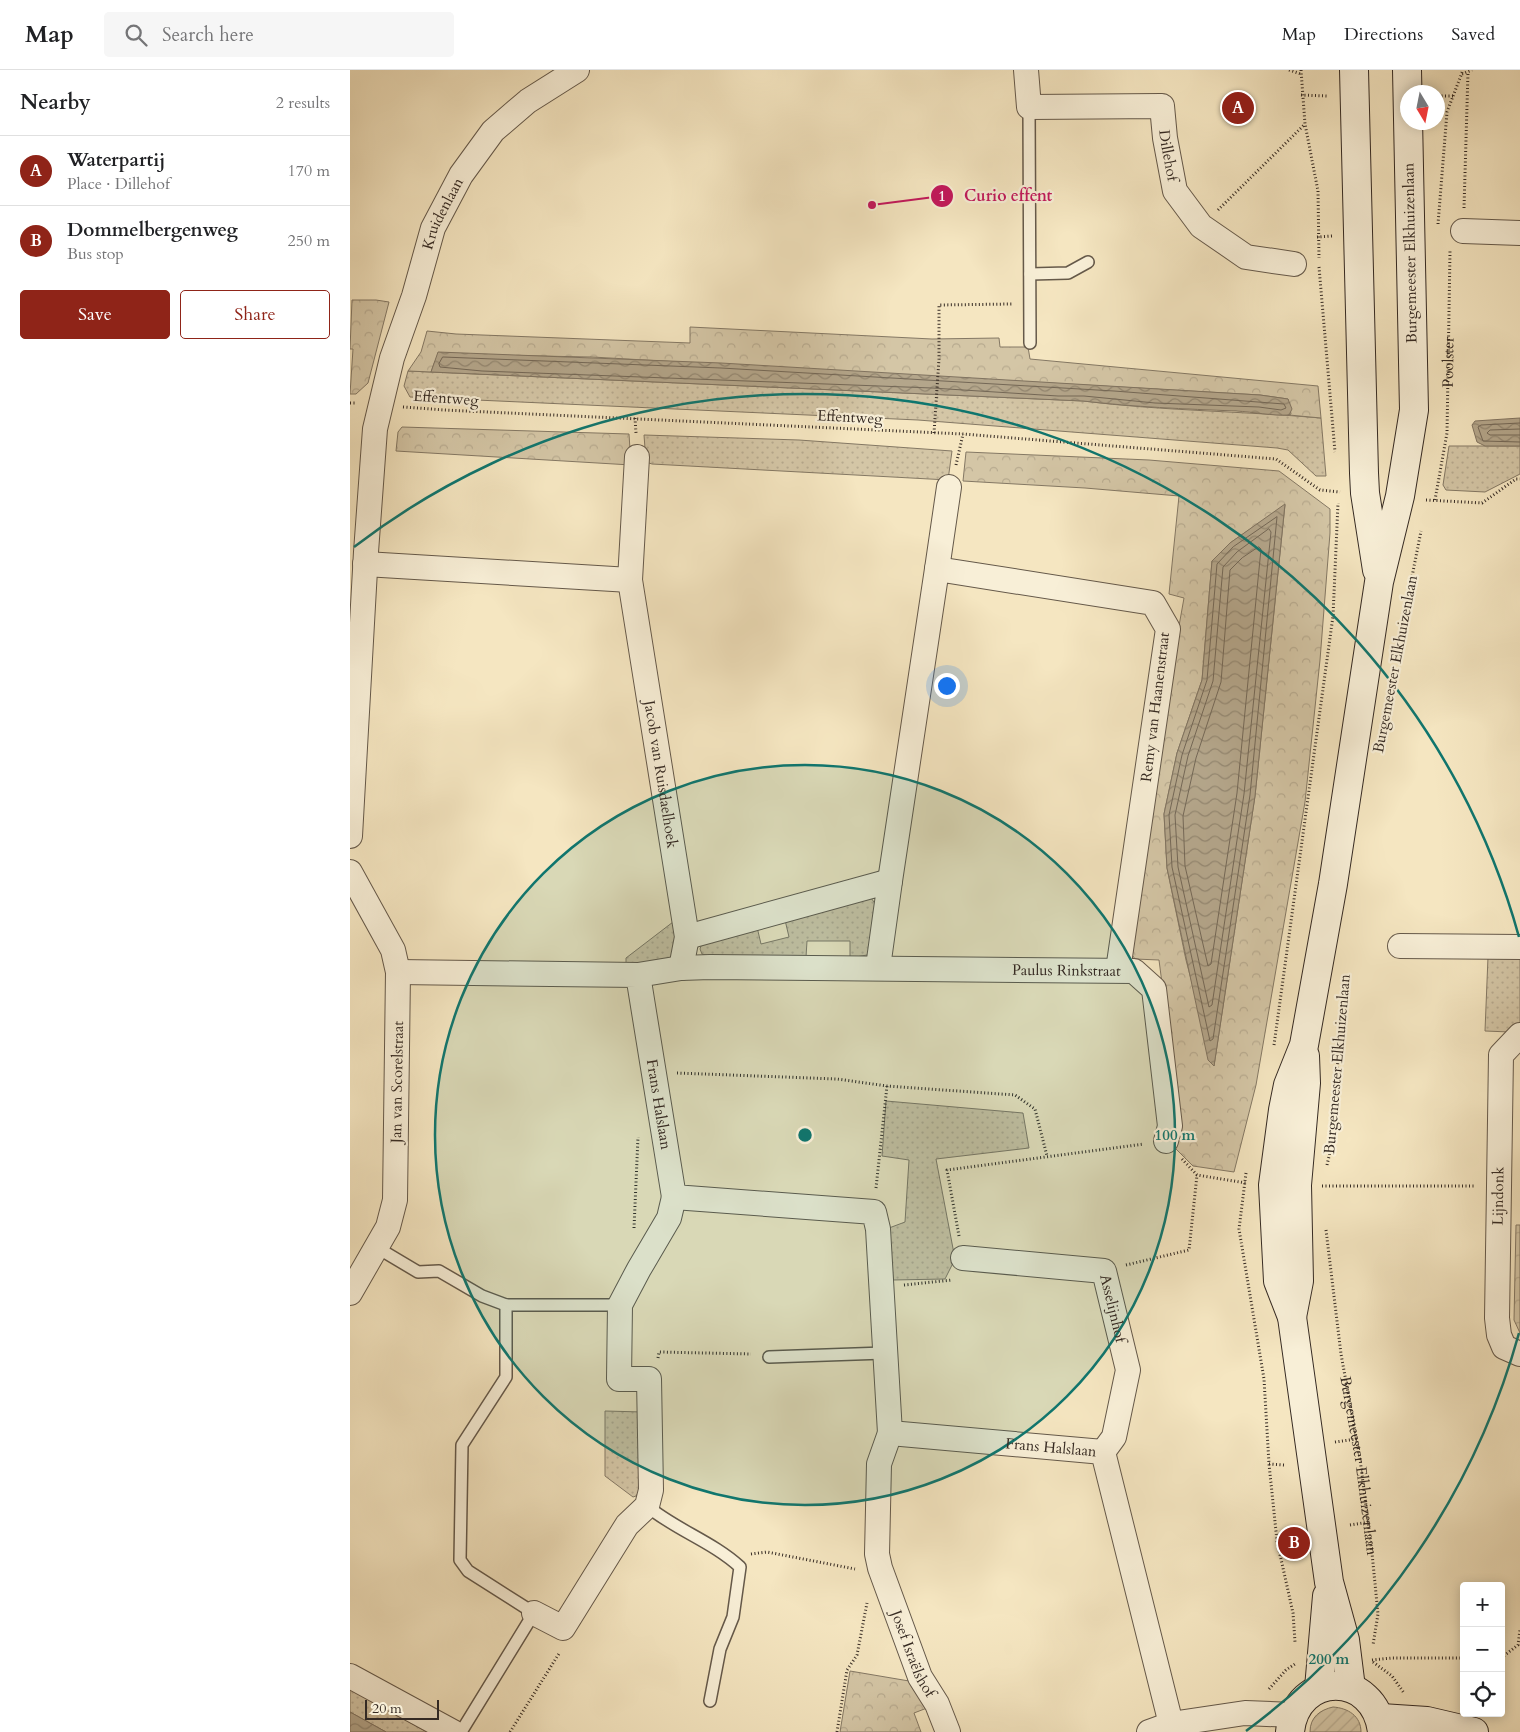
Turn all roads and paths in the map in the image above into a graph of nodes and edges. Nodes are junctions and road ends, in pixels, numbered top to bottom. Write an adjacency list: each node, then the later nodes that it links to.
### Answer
1 (576, 70): 24 (street, Kruidenlaan)
2 (1026, 70): 11 (street)
3 (1289, 70): 7 (path)
4 (1354, 70): 38 (street, Burgemeester Elkhuizenlaan)
5 (1407, 70): 38 (street, Burgemeester Elkhuizenlaan)
6 (1470, 71): 8 (path); 14 (path)
7 (1301, 72): 12 (path)
8 (1461, 74)
9 (1445, 96): 10 (path)
10 (1453, 96)
11 (1029, 107): 19 (street, Dillehof); 20 (lane)
12 (1305, 124): 13 (path); 17 (path)
13 (1228, 200)
14 (1463, 231): 15 (street); 32 (path, Poolster)
15 (1520, 233)
16 (1335, 236): 17 (path)
17 (1317, 237): 27 (path)
18 (1088, 262): 20 (lane)
19 (1294, 264)
20 (1030, 274): 21 (lane)
21 (1030, 304): 22 (lane); 25 (path)
22 (1030, 343)
23 (350, 403): 24 (path, Effentweg)
24 (380, 404): 25 (path, Effentweg); 35 (street)
25 (934, 433): 26 (path, Effentweg)
26 (963, 434): 30 (path, Effentweg); 31 (path)
27 (1335, 455)
28 (637, 457): 37 (street, Jacob van Ruisdaelhoek)
29 (1520, 479): 32 (path)
30 (1338, 483)
31 (949, 487): 36 (street)
32 (1435, 500): 33 (path)
33 (1425, 509)
34 (1421, 528): 39 (path, Burgemeester Elkhuizenlaan)
35 (365, 564): 37 (street); 40 (street)
36 (937, 569): 42 (street); 48 (street, Remy van Haanenstraat)
37 (630, 580): 43 (street, Jacob van Ruisdaelhoek)
38 (1379, 582): 61 (street, Burgemeester Elkhuizenlaan)
39 (1397, 654)
40 (350, 836)
41 (350, 872): 49 (street, Jan van Scorelstraat)
42 (890, 881): 43 (street); 46 (street)
43 (687, 937): 47 (street, Jacob van Ruisdaelhoek)
44 (1400, 946): 45 (street)
45 (1520, 947)
46 (878, 967): 47 (street, Paulus Rinkstraat); 48 (street, Paulus Rinkstraat)
47 (681, 968): 50 (street, Paulus Rinkstraat)
48 (1118, 970): 56 (street, Paulus Rinkstraat)
49 (398, 972): 50 (street); 68 (street, Jan van Scorelstraat)
50 (638, 975): 53 (street, Frans Halslaan)
51 (1344, 984): 58 (path, Burgemeester Elkhuizenlaan)
52 (1520, 1034): 62 (street, Lijndonk)
53 (654, 1072): 54 (path); 55 (street, Frans Halslaan)
54 (887, 1086): 57 (path); 65 (path)
55 (661, 1120): 64 (street, Frans Halslaan); 67 (path)
56 (1166, 1141): 57 (path); 59 (path)
57 (1047, 1156): 69 (path)
58 (1326, 1167)
59 (1197, 1175): 61 (path); 70 (path)
60 (1324, 1176): 61 (path)
61 (1297, 1185): 62 (path); 63 (path); 92 (street, Burgemeester Elkhuizenlaan)
62 (1499, 1186): 76 (street, Lijndonk)
63 (1322, 1195)
64 (674, 1197): 65 (street); 74 (street)
65 (874, 1212): 71 (street)
66 (1325, 1222): 80 (path, Burgemeester Elkhuizenlaan)
67 (634, 1230)
68 (376, 1248): 72 (street, Jan van Scorelstraat); 73 (lane)
69 (963, 1258): 70 (street, Asselijnhof); 71 (path)
70 (1104, 1271): 82 (street, Asselijnhof)
71 (880, 1287): 75 (street)
72 (350, 1294)
73 (506, 1305): 74 (lane); 93 (lane)
74 (620, 1305): 78 (street)
75 (884, 1353): 77 (lane); 79 (street)
76 (1520, 1354)
77 (769, 1357): 78 (path)
78 (649, 1378): 85 (street)
79 (890, 1433): 82 (street, Frans Halslaan); 91 (street, Josef Israëlshof)
80 (1357, 1439): 81 (path); 86 (path, Burgemeester Elkhuizenlaan)
81 (1335, 1442)
82 (1103, 1452): 103 (street, Frans Halslaan)
83 (1269, 1464): 84 (path)
84 (1284, 1465)
85 (647, 1506): 90 (lane); 94 (street)
86 (1369, 1522): 87 (path); 97 (path, Burgemeester Elkhuizenlaan)
87 (1350, 1525)
88 (1296, 1534): 89 (path)
89 (1277, 1541)
90 (728, 1556): 91 (path); 101 (lane)
91 (880, 1571): 109 (path, Josef Israëlshof); 110 (street, Josef Israëlshof)
92 (1329, 1582): 99 (street, Burgemeester Elkhuizenlaan); 100 (street, Burgemeester Elkhuizenlaan)
93 (534, 1613): 94 (street); 107 (lane)
94 (563, 1628): 108 (path)
95 (1520, 1630): 96 (path)
96 (1505, 1655)
97 (1460, 1658)
98 (350, 1676): 106 (street)
99 (1319, 1688): 100 (street); 104 (street)
100 (1352, 1688): 105 (street)
101 (710, 1701)
102 (1202, 1721): 103 (street); 104 (street); 112 (street)
103 (1172, 1724): 111 (street)
104 (1291, 1724)
105 (1382, 1725): 113 (street)
106 (453, 1732)
107 (461, 1732)
108 (510, 1732)
109 (837, 1732)
110 (948, 1732)
111 (1149, 1732)
112 (1231, 1732)
113 (1474, 1732)

